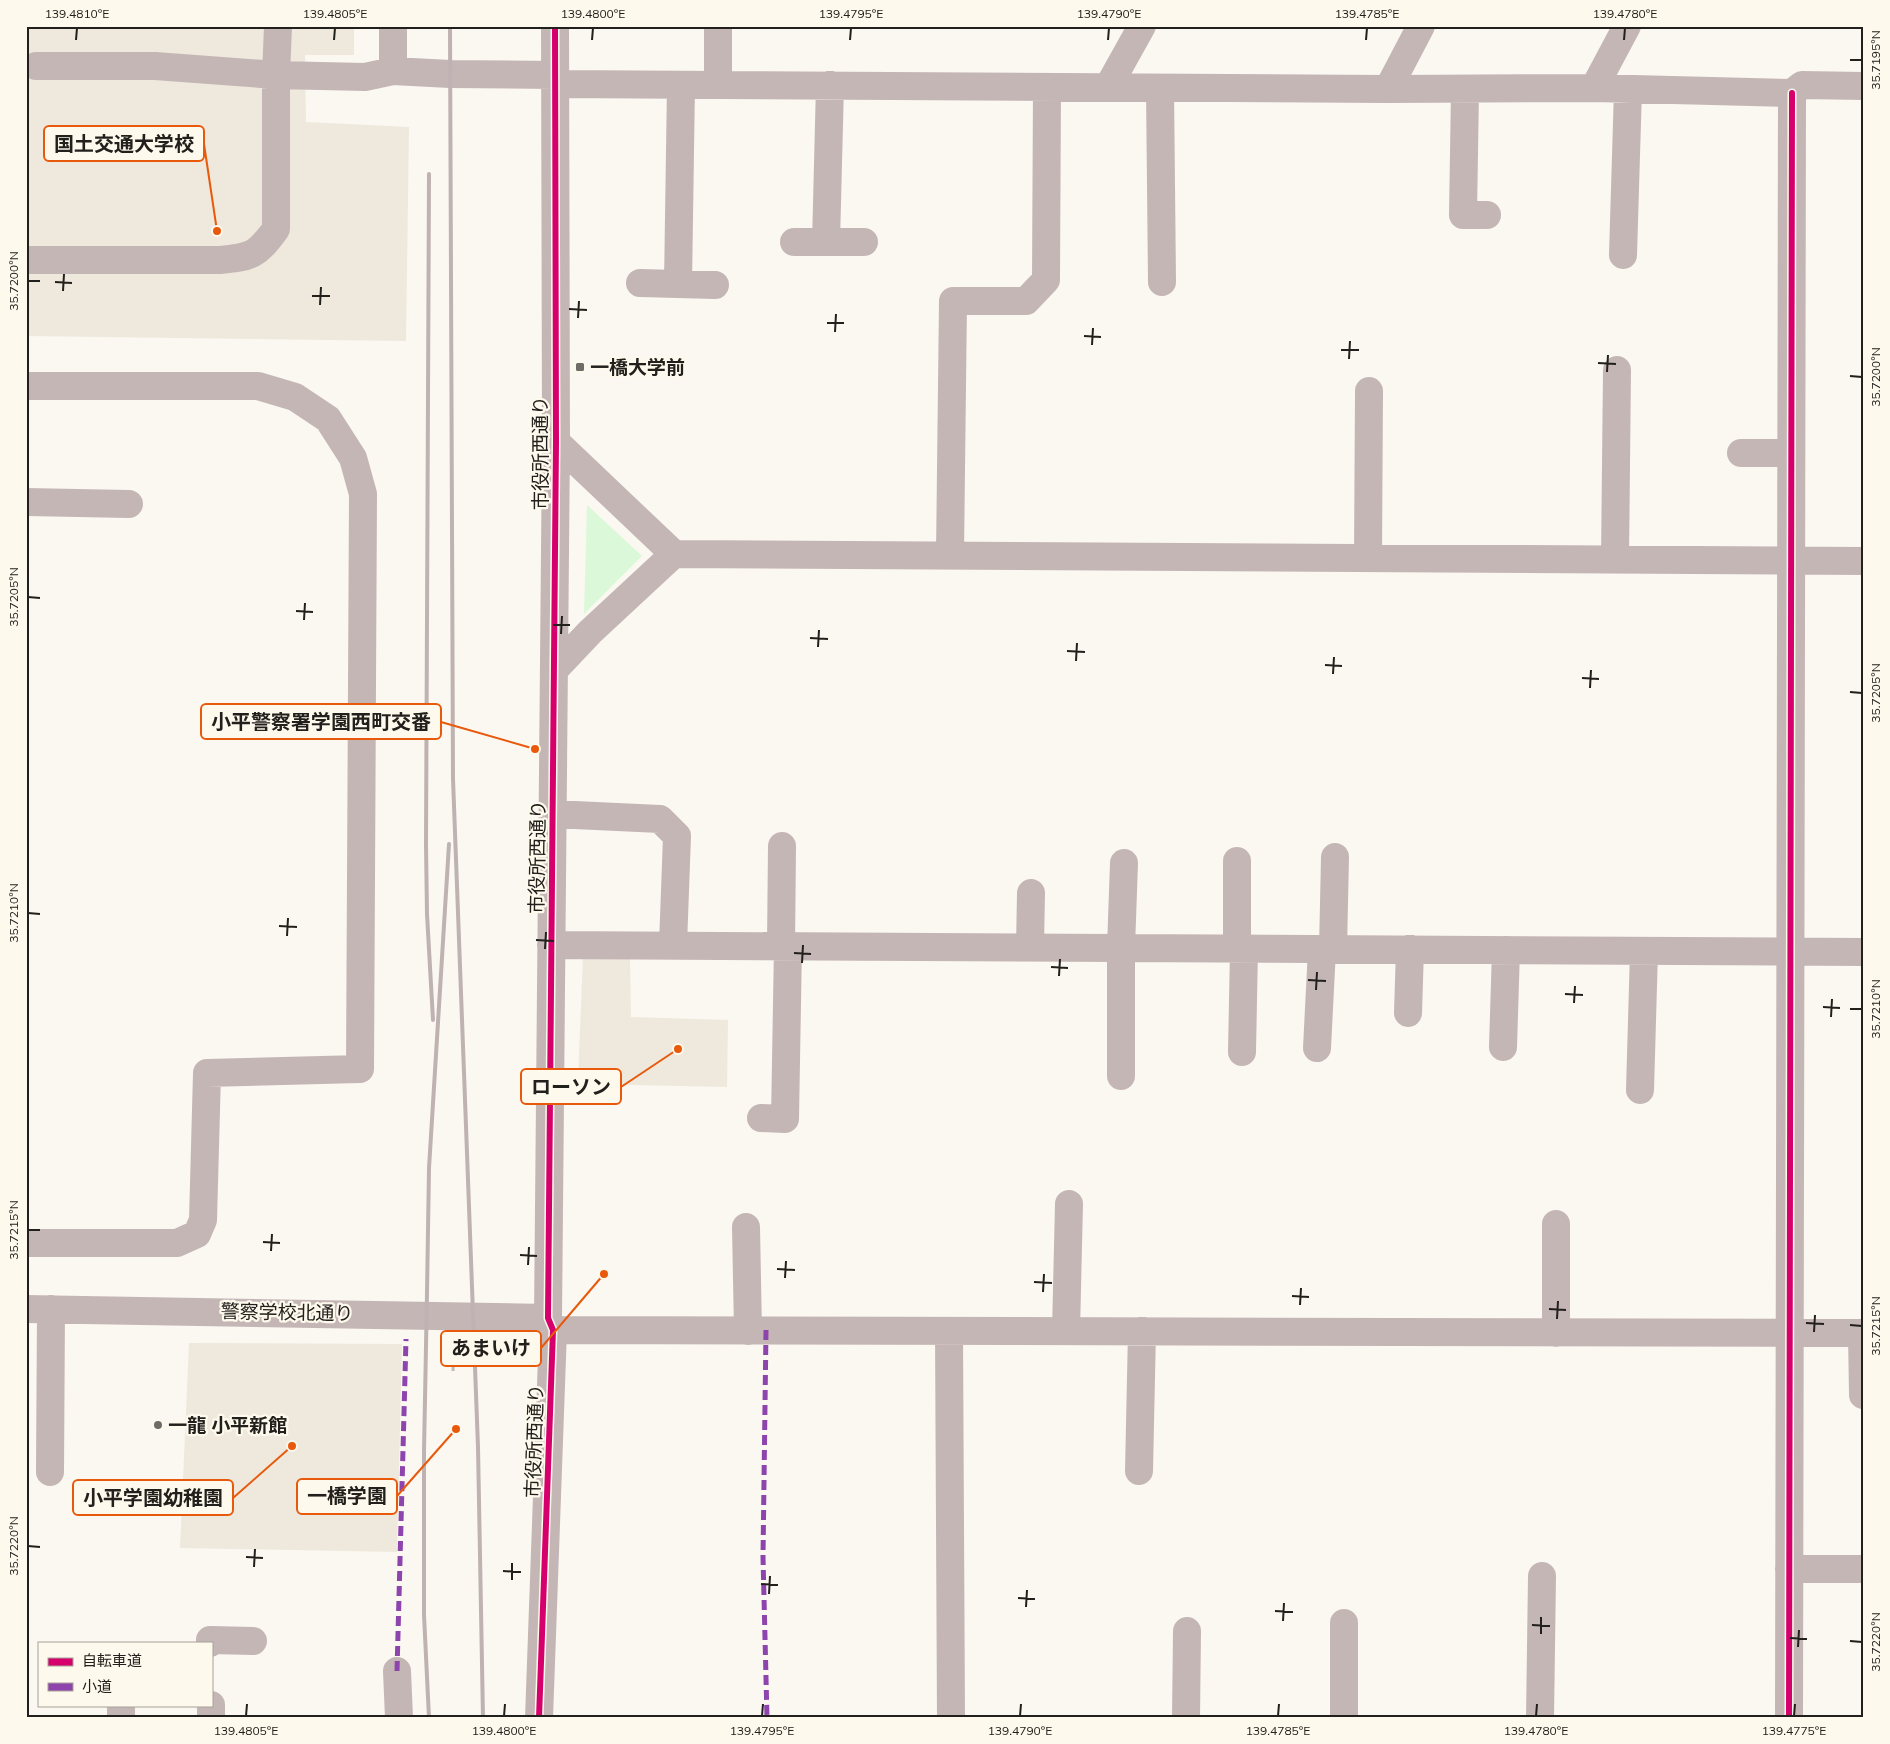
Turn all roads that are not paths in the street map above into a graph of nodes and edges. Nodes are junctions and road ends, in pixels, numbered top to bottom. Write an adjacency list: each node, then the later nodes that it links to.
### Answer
1 (278, 26): 10 (street)
2 (393, 26): 9 (street)
3 (555, 26): 11 (street, 市役所西通り)
4 (718, 26): 13 (street)
5 (1142, 26): 17 (street)
6 (1422, 26): 20 (street)
7 (1627, 26): 19 (street)
8 (36, 66): 10 (street)
9 (393, 71): 10 (street); 11 (street)
10 (276, 75): 29 (street)
11 (555, 80): 12 (street); 37 (street, 市役所西通り)
12 (681, 85): 13 (street); 32 (street)
13 (718, 85): 14 (street)
14 (830, 86): 16 (street); 26 (street)
15 (1864, 86): 23 (street)
16 (1048, 87): 17 (street); 43 (street)
17 (1108, 87): 18 (street)
18 (1160, 88): 20 (street); 30 (street)
19 (1594, 88): 21 (street); 22 (street)
20 (1388, 89): 22 (street)
21 (1628, 89): 23 (street); 28 (street)
22 (1465, 90): 24 (street)
23 (1792, 94): 39 (street)
24 (1487, 215)
25 (794, 242): 26 (street)
26 (826, 242): 27 (street)
27 (864, 242)
28 (1623, 256)
29 (26, 260)
30 (1162, 282)
31 (640, 283): 32 (street)
32 (678, 284): 33 (street)
33 (715, 285)
34 (1617, 370): 45 (street)
35 (26, 386): 77 (street)
36 (1369, 392): 44 (street)
37 (556, 442): 42 (street); 48 (street, 市役所西通り)
38 (1741, 453): 39 (street)
39 (1791, 453): 46 (street)
40 (26, 502): 41 (street)
41 (129, 504)
42 (674, 554): 43 (street); 48 (street)
43 (950, 556): 44 (street)
44 (1368, 558): 45 (street)
45 (1615, 559): 46 (street)
46 (1791, 561): 47 (street); 65 (street)
47 (1864, 561)
48 (554, 670): 49 (street, 市役所西通り)
49 (553, 814): 55 (street, 市役所西通り); 56 (street)
50 (782, 846): 57 (street)
51 (1335, 856): 61 (street)
52 (1238, 861): 60 (street)
53 (1124, 863): 59 (street)
54 (1031, 892): 58 (street)
55 (551, 944): 56 (street); 79 (street, 市役所西通り)
56 (673, 945): 57 (street)
57 (784, 946): 58 (street); 73 (street)
58 (1030, 948): 59 (street)
59 (1122, 948): 60 (street); 71 (street)
60 (1240, 948): 61 (street); 70 (street)
61 (1328, 949): 62 (street); 69 (street)
62 (1410, 949): 63 (street); 67 (street)
63 (1506, 950): 64 (street); 68 (street)
64 (1644, 951): 65 (street); 72 (street)
65 (1790, 951): 66 (street); 85 (street)
66 (1864, 952)
67 (1408, 1013)
68 (1503, 1047)
69 (1317, 1048)
70 (1242, 1052)
71 (1121, 1076)
72 (1640, 1090)
73 (761, 1118)
74 (1069, 1204): 82 (street)
75 (1556, 1224): 84 (street)
76 (746, 1227): 80 (street)
77 (26, 1243)
78 (38, 1309): 79 (street, 警察学校北通り); 89 (street)
79 (550, 1324): 80 (street, 警察学校北通り); 99 (street, 市役所西通り)
80 (748, 1331): 81 (street, 警察学校北通り)
81 (949, 1331): 82 (street, 警察学校北通り); 100 (street)
82 (1066, 1331): 83 (street, 警察学校北通り)
83 (1142, 1331): 84 (street, 警察学校北通り); 88 (street)
84 (1556, 1332): 85 (street, 警察学校北通り)
85 (1790, 1333): 86 (street, 警察学校北通り); 90 (street)
86 (1863, 1333): 87 (street)
87 (1863, 1395)
88 (1139, 1471)
89 (50, 1472)
90 (1789, 1569): 91 (street); 104 (street)
91 (1864, 1569)
92 (1542, 1576): 103 (street)
93 (1344, 1622): 102 (street)
94 (1187, 1631): 101 (street)
95 (253, 1641): 96 (street)
96 (210, 1642)
97 (397, 1671): 98 (street)
98 (399, 1718)
99 (539, 1718)
100 (951, 1718)
101 (1186, 1718)
102 (1344, 1718)
103 (1540, 1718)
104 (1789, 1718)

